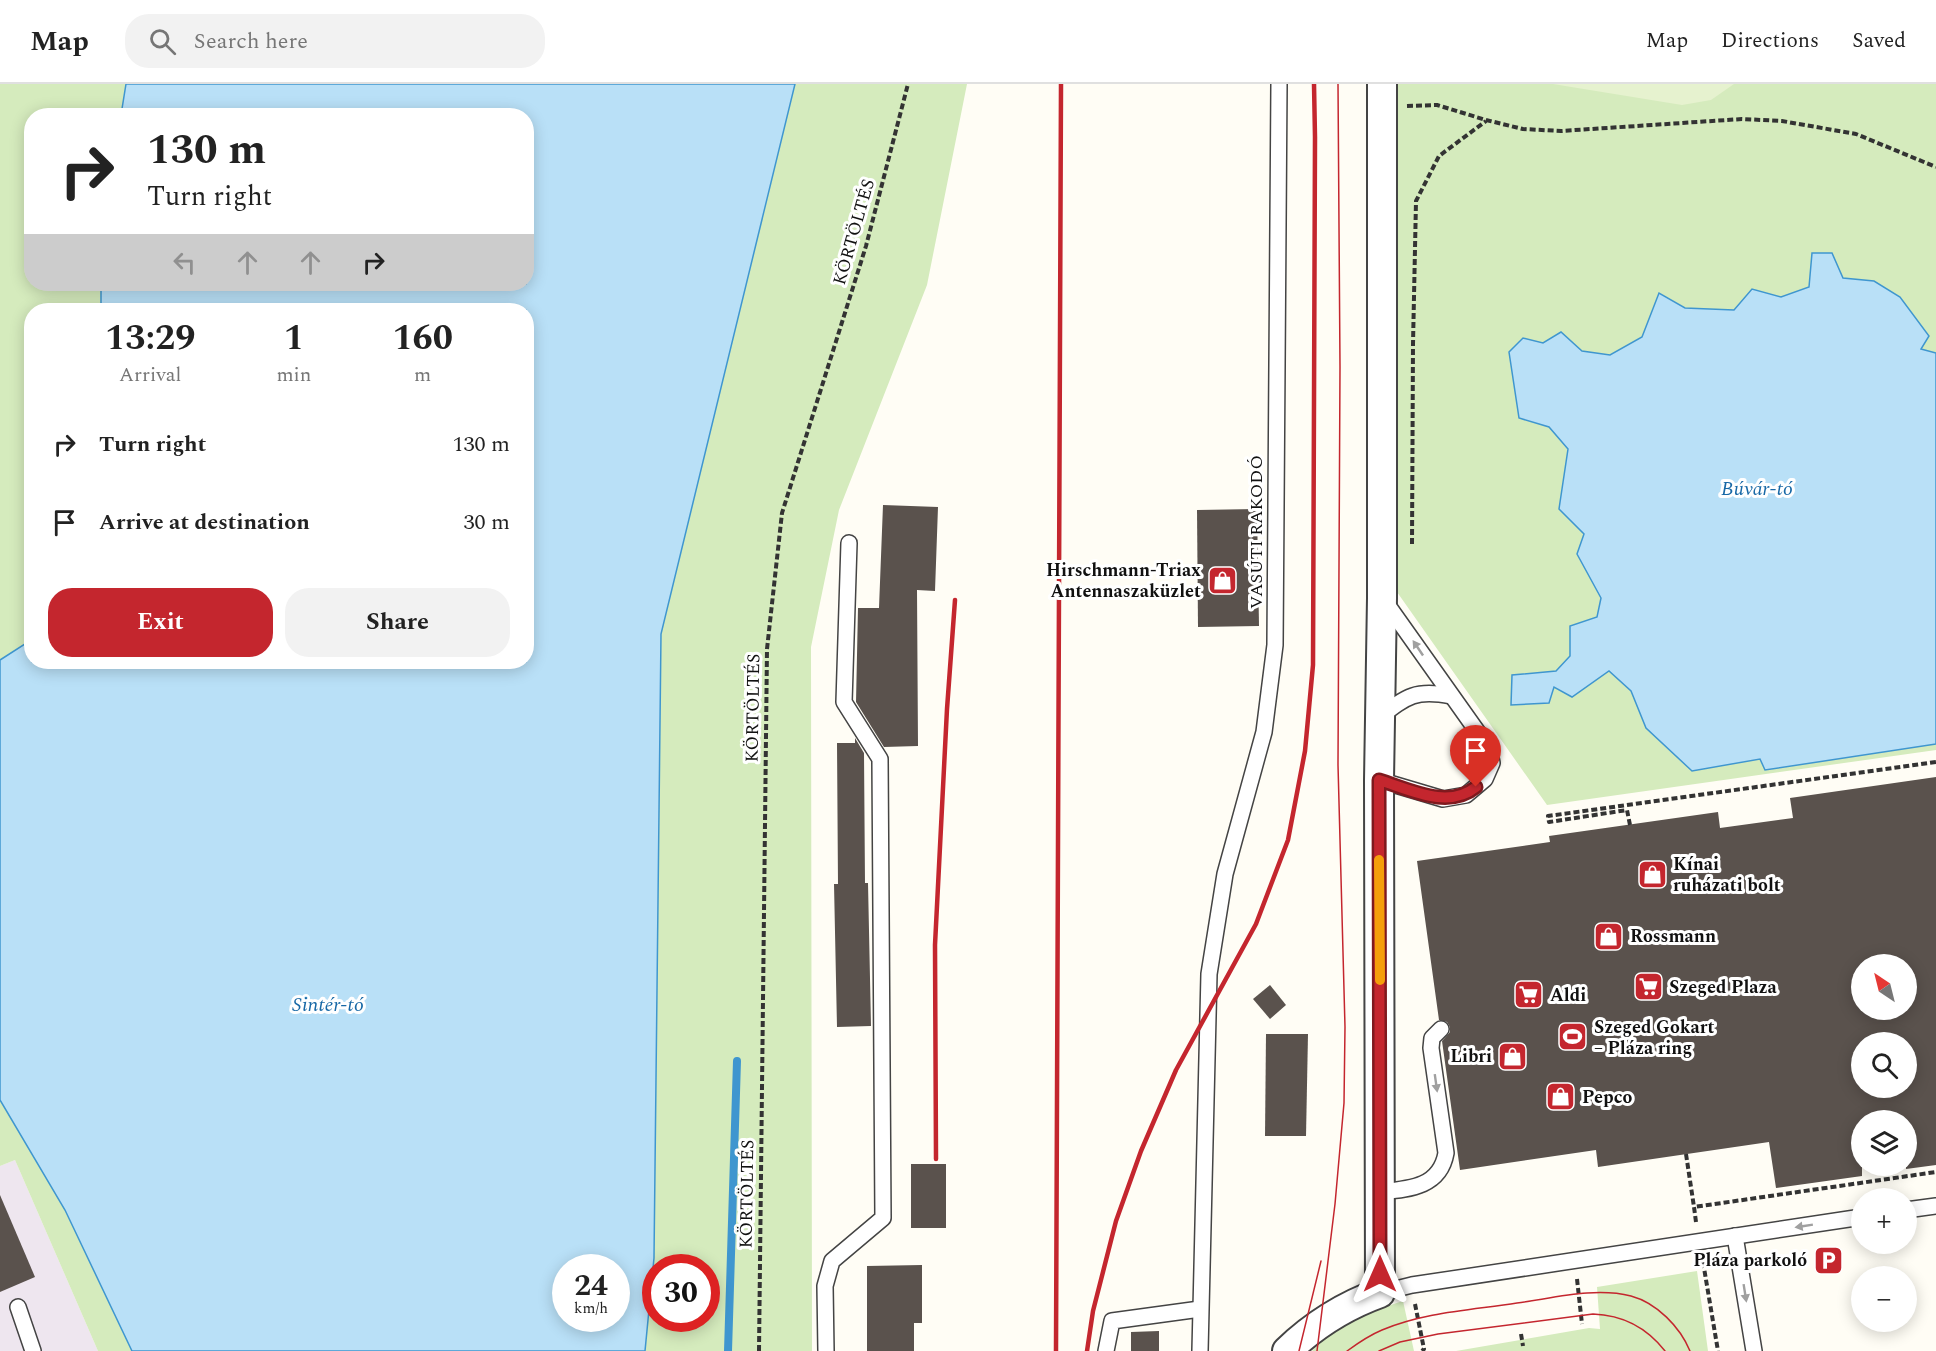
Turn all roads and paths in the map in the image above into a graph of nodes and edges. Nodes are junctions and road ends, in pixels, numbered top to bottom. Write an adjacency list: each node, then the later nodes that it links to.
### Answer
1 (908, 84): 32 (path, KÖRTÖLTÉS)
2 (1279, 84): 26 (lane, VASÚTI RAKODÓ)
3 (1382, 96): 4 (path); 8 (street)
4 (1486, 120): 5 (path); 7 (path)
5 (1936, 167)
6 (849, 543): 33 (lane)
7 (1412, 548)
8 (1382, 598): 9 (lane, one-way to 8); 10 (street)
9 (1451, 696): 10 (lane); 12 (lane)
10 (1379, 718): 12 (street)
11 (1936, 762): 13 (path)
12 (1379, 780): 16 (street)
13 (1630, 825)
14 (1441, 1029): 16 (lane, one-way to 16)
15 (1686, 1154): 18 (path)
16 (1380, 1192): 24 (street)
17 (1936, 1206): 19 (lane)
18 (1694, 1207)
19 (1917, 1209)
20 (1851, 1218): 21 (lane, one-way to 21)
21 (1735, 1236): 22 (lane); 39 (lane, one-way to 39)
22 (1576, 1260): 23 (lane); 27 (path)
23 (1412, 1285): 24 (lane); 38 (path)
24 (1380, 1293): 37 (street)
25 (18, 1307): 31 (lane)
26 (1200, 1309): 29 (lane, VASÚTI RAKODÓ); 34 (lane)
27 (1582, 1324)
28 (1521, 1334): 30 (path)
29 (1199, 1335): 35 (lane, VASÚTI RAKODÓ); 36 (lane)
30 (1523, 1346)
31 (33, 1351)
32 (759, 1351)
33 (826, 1351)
34 (1106, 1351)
35 (1200, 1351)
36 (1205, 1351)
37 (1287, 1351)
38 (1422, 1351)
39 (1754, 1351)

